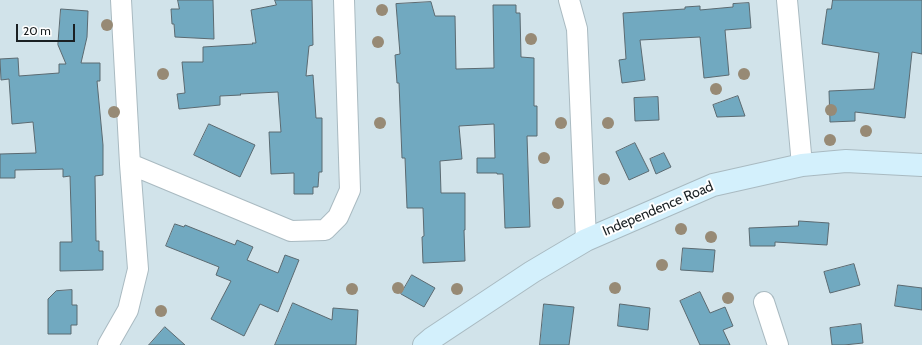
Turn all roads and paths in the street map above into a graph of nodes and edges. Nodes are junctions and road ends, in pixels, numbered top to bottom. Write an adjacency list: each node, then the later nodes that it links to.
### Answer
1 (121, 0): 5 (street)
2 (344, 0): 5 (street)
3 (569, 0): 8 (street)
4 (787, 0): 6 (street)
5 (130, 164): 10 (street)
6 (802, 165): 7 (street, Independence Road); 8 (street, Independence Road)
7 (922, 165)
8 (586, 240): 11 (street, Independence Road)
9 (764, 302): 12 (street)
10 (108, 345)
11 (424, 345)
12 (778, 345)

